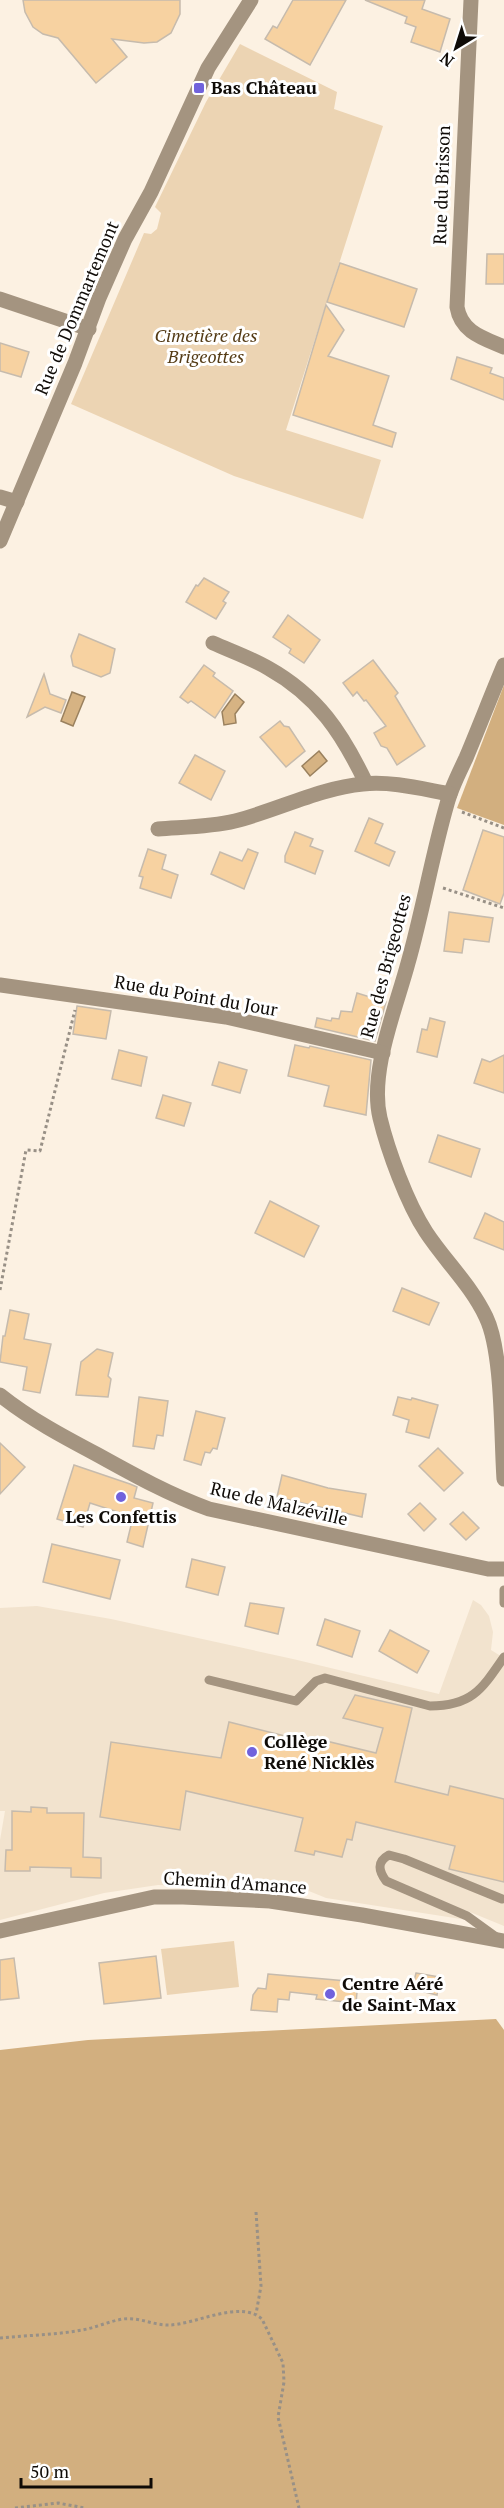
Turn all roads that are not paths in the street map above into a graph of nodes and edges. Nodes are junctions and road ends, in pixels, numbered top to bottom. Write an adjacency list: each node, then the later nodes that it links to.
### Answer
1 (251, 0): 4 (street, Rue de Dommartemont)
2 (471, 0): 5 (street, Rue du Brisson)
3 (0, 298): 4 (street)
4 (88, 329): 7 (street, Rue de Dommartemont)
5 (504, 346)
6 (0, 497): 7 (street)
7 (17, 502): 8 (street, Rue de Dommartemont)
8 (0, 541)
9 (213, 643): 11 (street)
10 (504, 665): 12 (street, Rue des Brigeottes)
11 (366, 783): 12 (street); 13 (street)
12 (448, 800): 15 (street, Rue des Brigeottes)
13 (158, 829)
14 (0, 985): 15 (street, Rue du Point du Jour)
15 (383, 1053): 17 (street, Rue des Brigeottes)
16 (0, 1395): 18 (street, Rue de Malzéville)
17 (504, 1479)
18 (504, 1569)
19 (504, 1590): 20 (lane)
20 (504, 1603)
21 (504, 1656): 22 (lane)
22 (209, 1680)
23 (502, 1899): 25 (lane)
24 (0, 1931): 25 (street, Chemin d'Amance)
25 (503, 1941)

